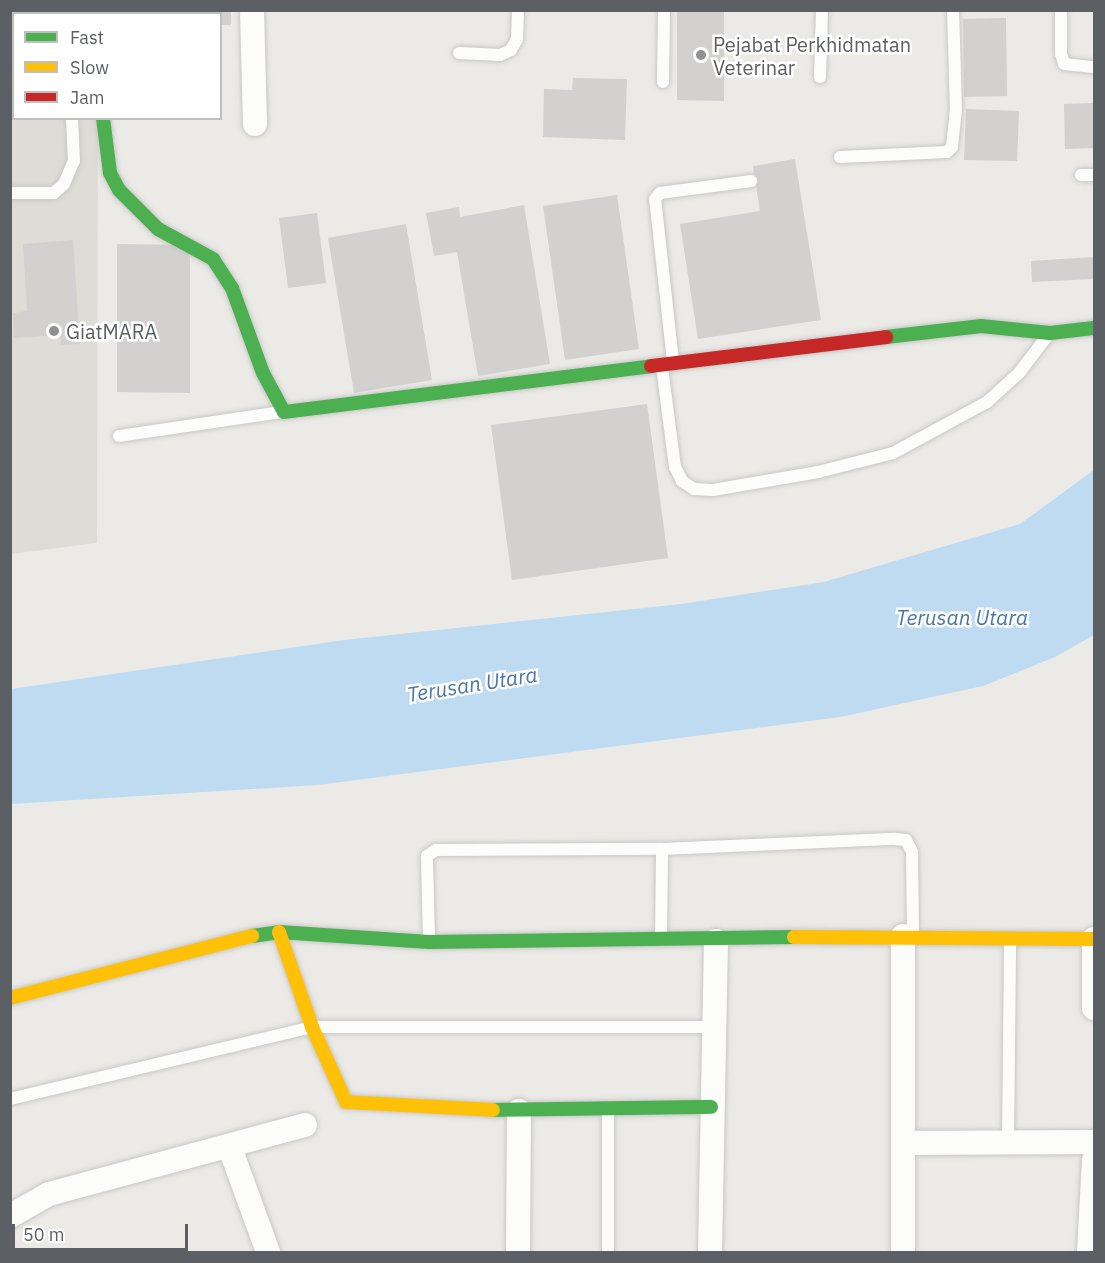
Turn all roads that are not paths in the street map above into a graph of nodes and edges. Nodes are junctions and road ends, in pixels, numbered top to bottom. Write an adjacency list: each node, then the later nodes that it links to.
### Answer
1 (252, 10): 13 (street)
2 (518, 10): 7 (lane)
3 (664, 10): 10 (lane)
4 (822, 10): 9 (lane)
5 (953, 10): 14 (lane)
6 (1061, 10): 8 (lane)
7 (459, 53)
8 (1095, 67)
9 (820, 77)
10 (663, 82)
11 (72, 120): 18 (lane)
12 (103, 120): 22 (street)
13 (255, 124)
14 (840, 157)
15 (1082, 175): 16 (lane)
16 (1095, 175)
17 (751, 181): 21 (lane)
18 (10, 193)
19 (1095, 328): 20 (street)
20 (1050, 333): 21 (street); 21 (lane)
21 (668, 365): 22 (street)
22 (284, 412): 23 (lane)
23 (120, 436)
24 (662, 849): 26 (lane); 30 (lane); 31 (lane)
25 (279, 932): 30 (street); 32 (street); 34 (street)
26 (908, 936): 27 (street); 29 (street); 41 (street)
27 (1010, 937): 28 (street); 42 (lane)
28 (1094, 939): 33 (street)
29 (716, 941): 31 (street); 35 (street)
30 (429, 942): 31 (street)
31 (661, 942)
32 (10, 998)
33 (1095, 1008)
34 (312, 1027): 35 (lane); 36 (lane); 38 (street)
35 (713, 1027): 37 (street)
36 (10, 1100)
37 (711, 1107): 39 (street); 50 (street)
38 (519, 1111): 39 (street); 48 (street)
39 (608, 1112): 49 (lane)
40 (305, 1125): 44 (street)
41 (903, 1143): 42 (street); 51 (street)
42 (1008, 1143): 43 (street)
43 (1095, 1143)
44 (230, 1148): 46 (street); 47 (street)
45 (1095, 1160): 52 (street)
46 (10, 1216)
47 (268, 1252)
48 (518, 1252)
49 (608, 1252)
50 (710, 1252)
51 (903, 1252)
52 (1089, 1252)

